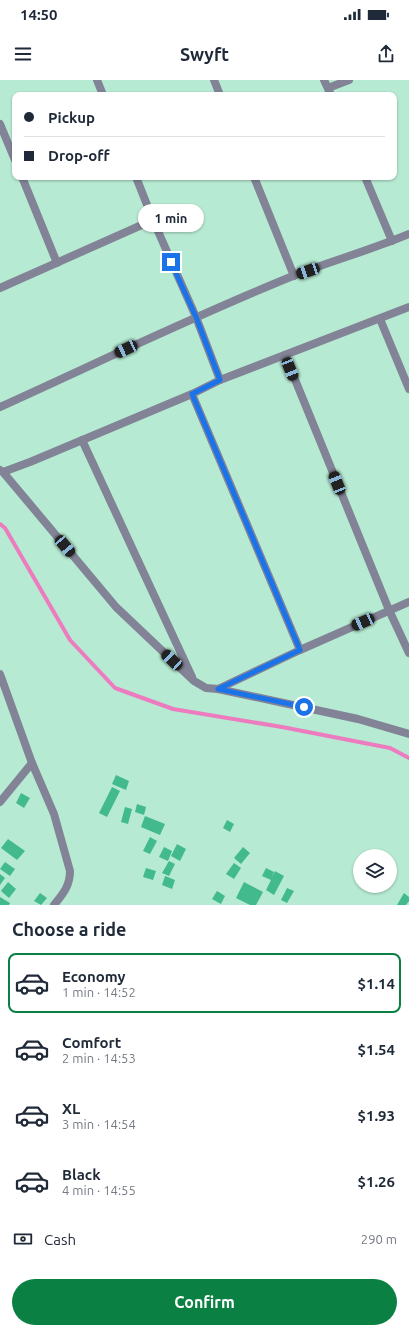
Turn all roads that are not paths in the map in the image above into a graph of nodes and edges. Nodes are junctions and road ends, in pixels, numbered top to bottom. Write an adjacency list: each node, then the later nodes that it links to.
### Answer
1 (97, 80): 5 (street)
2 (214, 80): 6 (street)
3 (324, 80): 7 (street)
4 (349, 80): 7 (street)
5 (102, 92)
6 (219, 92)
7 (329, 92)
8 (0, 124): 9 (street)
9 (12, 153)
10 (23, 180): 17 (street)
11 (137, 180): 14 (street)
12 (255, 180): 18 (street)
13 (366, 180): 16 (street)
14 (153, 220): 17 (street); 21 (street)
15 (409, 234): 16 (street)
16 (392, 241): 18 (street)
17 (57, 263): 19 (street)
18 (294, 276): 21 (street)
19 (0, 288)
20 (409, 307): 22 (street)
21 (196, 317): 24 (street); 27 (street)
22 (380, 319): 23 (street); 25 (street)
23 (285, 355): 24 (street); 31 (street)
24 (220, 380): 26 (street)
25 (409, 389)
26 (192, 394): 28 (street); 32 (street)
27 (0, 407)
28 (82, 440): 29 (street); 35 (street)
29 (1, 471): 35 (street)
30 (409, 602): 31 (street)
31 (388, 610): 32 (street); 33 (street)
32 (300, 650): 36 (street)
33 (409, 653)
34 (0, 674): 38 (street)
35 (194, 681): 36 (street)
36 (218, 689): 37 (street)
37 (409, 734)
38 (32, 763): 39 (street); 40 (street)
39 (0, 802)
40 (54, 905)

